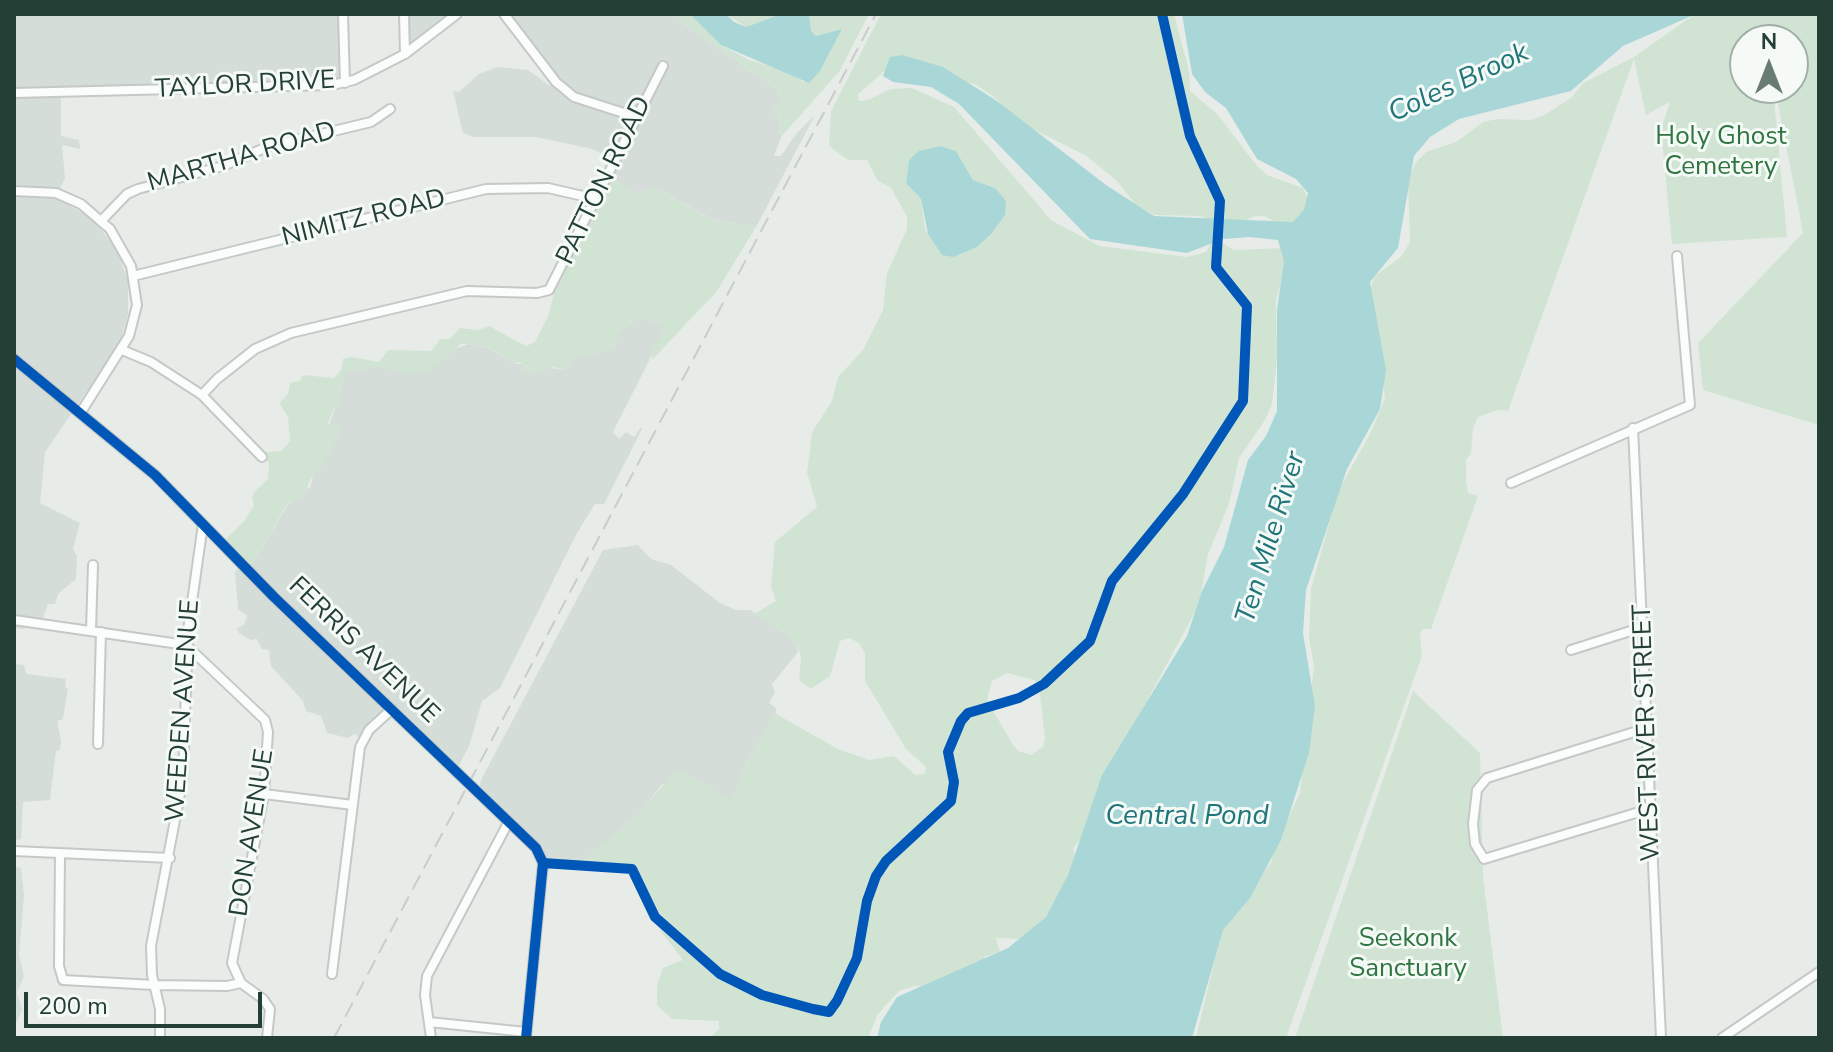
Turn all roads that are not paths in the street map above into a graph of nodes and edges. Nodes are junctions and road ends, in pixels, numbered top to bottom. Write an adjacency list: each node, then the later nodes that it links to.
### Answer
1 (343, 14): 7 (street)
2 (404, 14): 5 (street)
3 (457, 14): 5 (street, TAYLOR DRIVE)
4 (504, 14): 10 (street)
5 (405, 54): 7 (street, TAYLOR DRIVE)
6 (663, 66): 10 (street, PATTON ROAD)
7 (345, 83): 8 (street, TAYLOR DRIVE)
8 (14, 93)
9 (390, 109): 13 (street, MARTHA ROAD)
10 (636, 117): 12 (street, PATTON ROAD)
11 (14, 191): 13 (street)
12 (596, 199): 15 (street, NIMITZ ROAD); 18 (street, PATTON ROAD)
13 (102, 220): 15 (street)
14 (1677, 256): 20 (street)
15 (133, 276): 16 (street)
16 (122, 350): 18 (street); 19 (street)
17 (14, 359): 19 (street, FERRIS AVENUE)
18 (202, 395): 21 (street)
19 (81, 412): 23 (street, FERRIS AVENUE)
20 (1633, 428): 22 (street); 26 (street, WEST RIVER STREET)
21 (262, 457)
22 (1511, 483)
23 (203, 524): 28 (street, WEEDEN AVENUE); 30 (street, FERRIS AVENUE)
24 (93, 565): 27 (street)
25 (14, 620): 27 (street)
26 (1643, 627): 29 (street); 31 (street, WEST RIVER STREET)
27 (96, 631): 28 (street); 32 (street)
28 (186, 645): 33 (street, DON AVENUE); 39 (street, WEEDEN AVENUE)
29 (1571, 650)
30 (392, 709): 34 (street); 36 (street, FERRIS AVENUE)
31 (1647, 728): 35 (street, WEST RIVER STREET); 35 (street)
32 (98, 744)
33 (264, 794): 34 (street); 42 (street, DON AVENUE)
34 (353, 805): 41 (street)
35 (1649, 809): 49 (street, WEST RIVER STREET)
36 (508, 823): 44 (street); 45 (street, FERRIS AVENUE)
37 (14, 851): 38 (street)
38 (60, 853): 39 (street); 43 (street)
39 (170, 858): 43 (street, WEEDEN AVENUE)
40 (1819, 972): 50 (street)
41 (332, 974)
42 (241, 983): 43 (street); 47 (street)
43 (154, 985): 46 (street, WEEDEN AVENUE)
44 (429, 1022): 45 (street); 48 (street)
45 (526, 1035)
46 (160, 1038)
47 (267, 1038)
48 (431, 1038)
49 (1661, 1038)
50 (1722, 1038)

